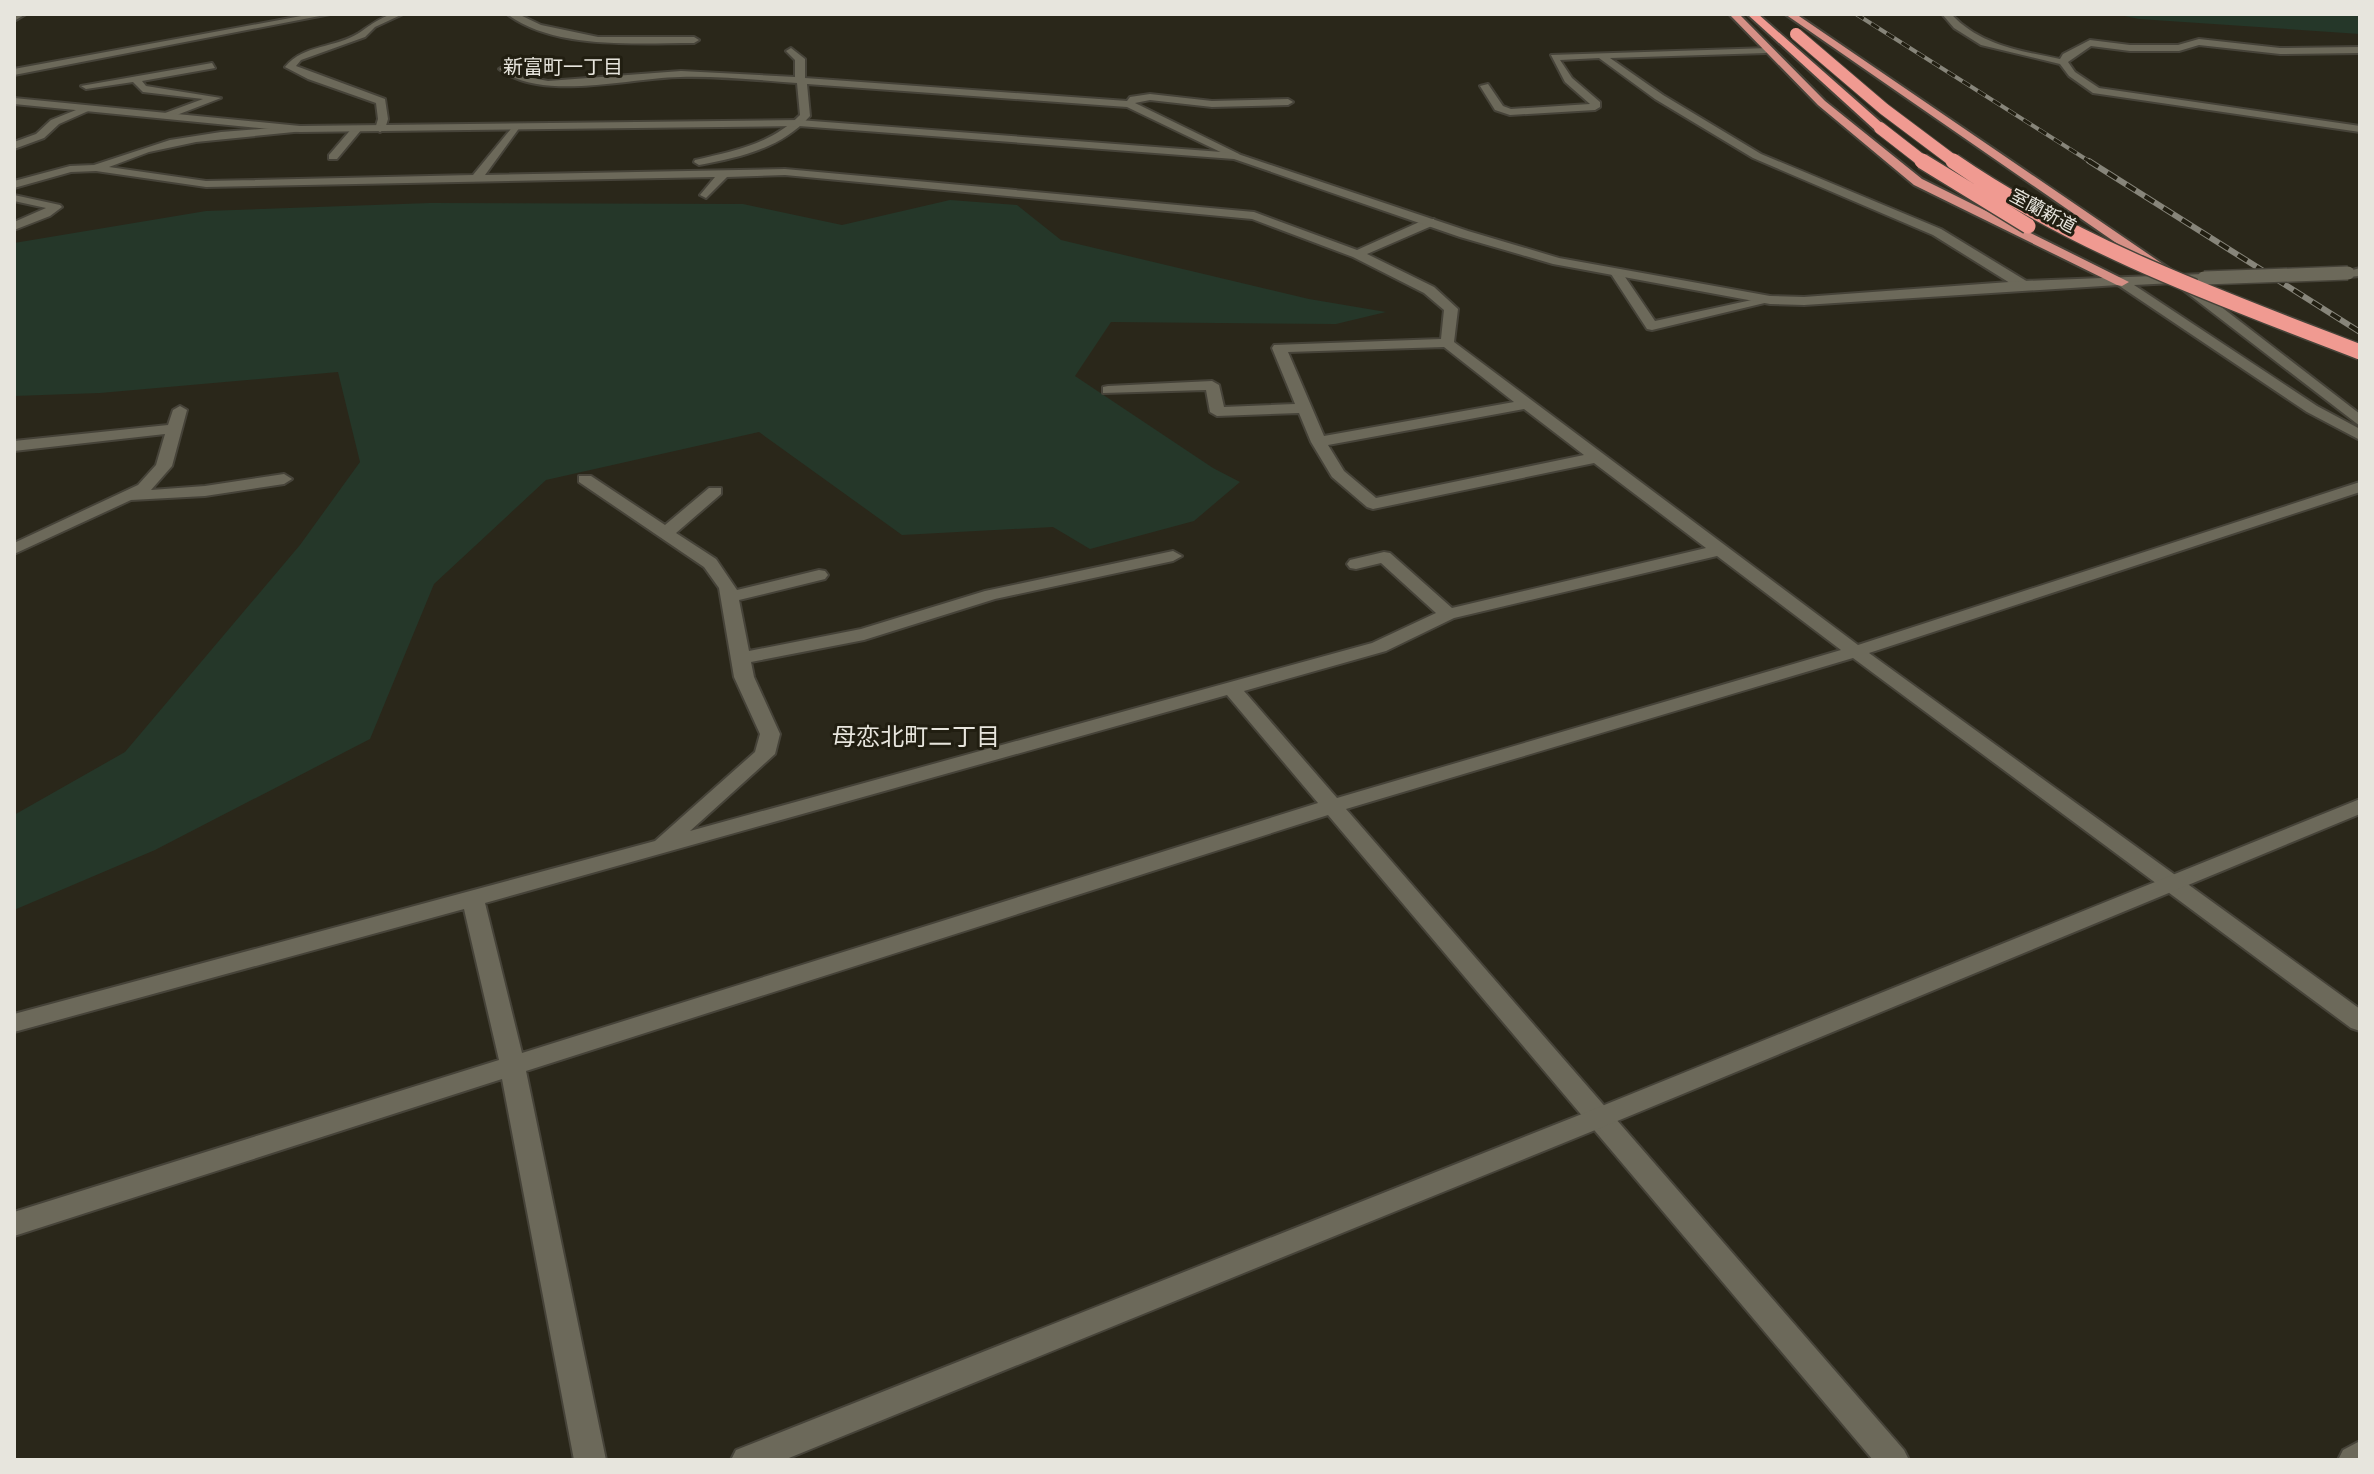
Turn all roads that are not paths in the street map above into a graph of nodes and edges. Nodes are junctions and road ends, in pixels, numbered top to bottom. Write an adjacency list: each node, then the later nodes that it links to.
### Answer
1 (22, 14): 10 (street)
2 (326, 14): 19 (street)
3 (399, 14): 33 (street)
4 (511, 14): 11 (street)
5 (1734, 14): 12 (highway)
6 (1752, 14): 56 (highway, 室蘭新道, bridge)
7 (1777, 14): 50 (highway, 室蘭新道, bridge)
8 (1790, 14): 50 (highway)
9 (1946, 14): 16 (street)
10 (14, 18)
11 (694, 40)
12 (1766, 50): 15 (street); 51 (highway)
13 (2360, 50): 16 (street)
14 (791, 51): 21 (street)
15 (1603, 57): 23 (street); 52 (street)
16 (2063, 62): 34 (street)
17 (212, 66): 20 (street)
18 (504, 69): 21 (street)
19 (14, 72)
20 (135, 79): 22 (street); 28 (street)
21 (800, 80): 26 (street); 29 (street)
22 (86, 86)
23 (1485, 86)
24 (16, 100): 27 (street)
25 (1288, 102): 26 (street)
26 (1129, 104): 36 (street)
27 (90, 108): 28 (street); 35 (street)
28 (169, 115): 31 (street)
29 (799, 123): 30 (street); 36 (street); 38 (street)
30 (515, 127): 33 (street); 41 (street)
31 (300, 129): 32 (street); 39 (street)
32 (357, 129): 33 (street); 37 (street)
33 (380, 129)
34 (2360, 129)
35 (14, 146)
36 (1235, 156): 45 (street)
37 (333, 157)
38 (699, 162)
39 (96, 168): 41 (street); 42 (street)
40 (724, 173): 41 (street); 43 (street); 47 (street)
41 (476, 179)
42 (14, 185)
43 (706, 195)
44 (14, 198): 46 (street)
45 (1430, 222): 47 (street); 49 (street)
46 (14, 226)
47 (1357, 254): 54 (street)
48 (2354, 273): 50 (street, bridge)
49 (1617, 274): 53 (street); 53 (street)
50 (2176, 279): 51 (street); 55 (highway, 室蘭新道, bridge); 61 (street)
51 (2122, 282): 52 (street); 63 (street)
52 (2023, 285): 53 (street)
53 (1770, 300)
54 (1447, 343): 58 (street); 59 (street)
55 (2360, 352)
56 (2345, 364)
57 (1108, 390): 59 (street)
58 (1526, 404): 64 (street); 66 (street)
59 (1304, 408): 64 (street)
60 (180, 410): 62 (street)
61 (2360, 421)
62 (174, 429): 65 (street); 71 (street)
63 (2360, 435)
64 (1319, 442): 66 (street)
65 (14, 446)
66 (1598, 457): 74 (street)
67 (284, 479): 71 (street)
68 (585, 479): 72 (street)
69 (2360, 487): 80 (street)
70 (715, 491): 72 (street)
71 (125, 497): 73 (street)
72 (666, 533): 78 (street)
73 (14, 549)
74 (1722, 550): 79 (street); 80 (street)
75 (1173, 556): 81 (street)
76 (1356, 564): 79 (street)
77 (819, 575): 78 (street)
78 (730, 597): 81 (street)
79 (1448, 614): 82 (street)
80 (1854, 652): 83 (street); 86 (street)
81 (741, 658): 85 (street)
82 (1230, 687): 83 (street); 85 (street)
83 (1332, 806): 90 (street); 91 (street)
84 (2360, 806): 86 (street)
85 (661, 846): 87 (street)
86 (2171, 883): 88 (street); 91 (street)
87 (473, 899): 89 (street); 90 (street)
88 (2360, 1022)
89 (14, 1023)
90 (513, 1068): 92 (street); 94 (street)
91 (1601, 1117): 95 (street); 96 (street)
92 (14, 1224)
93 (2360, 1456): 97 (street)
94 (590, 1460)
95 (747, 1460)
96 (1893, 1460)
97 (2354, 1460)

